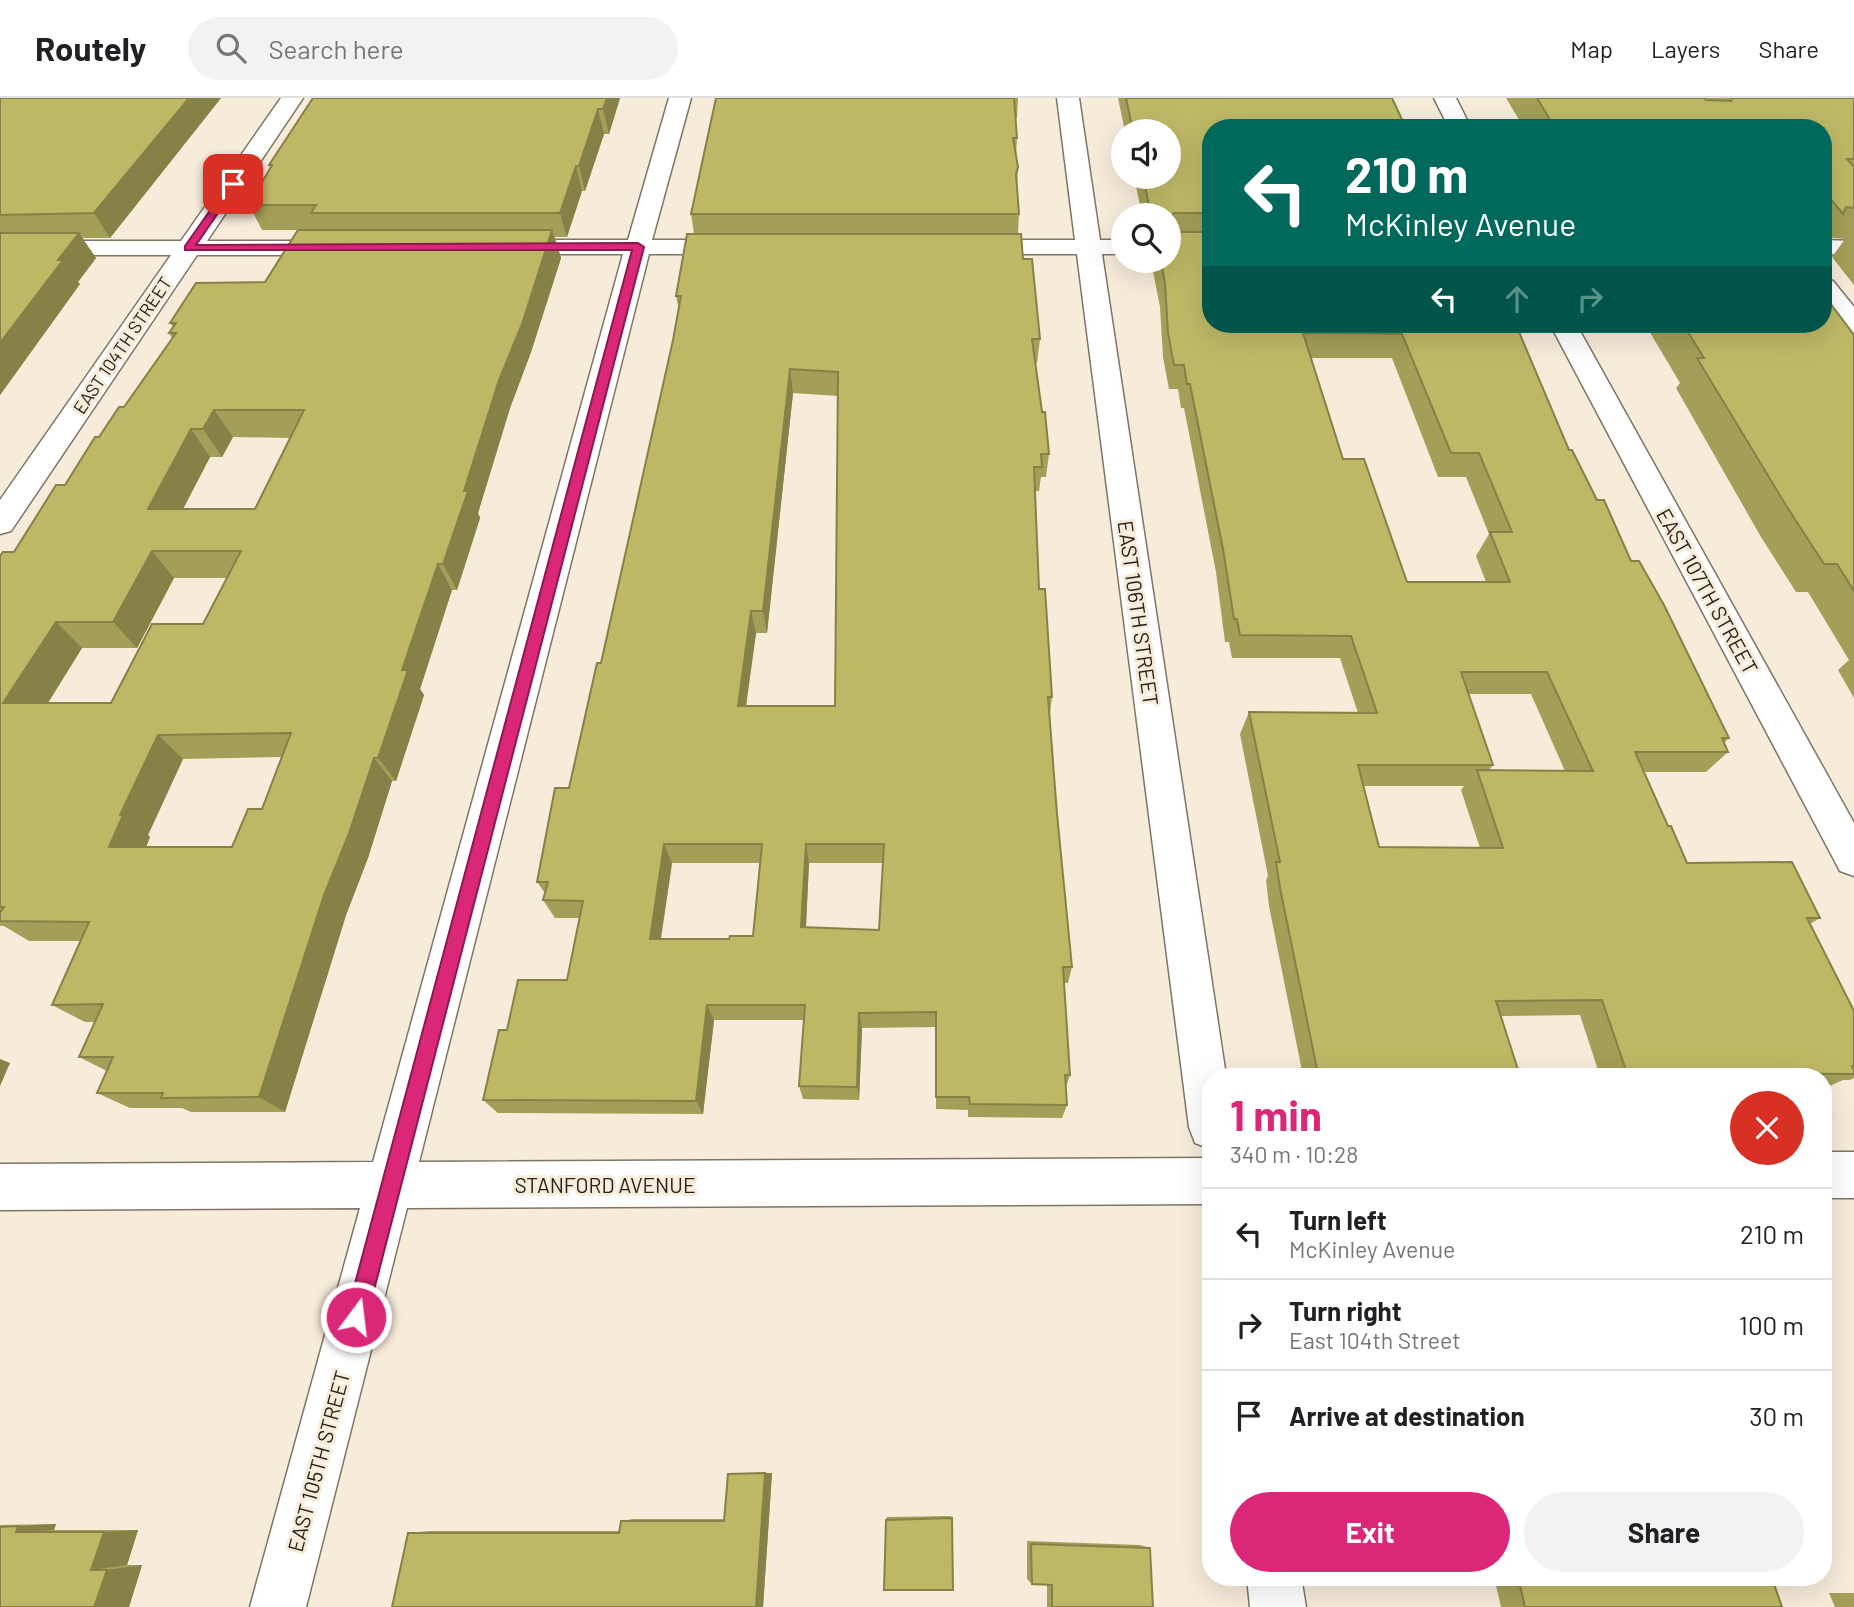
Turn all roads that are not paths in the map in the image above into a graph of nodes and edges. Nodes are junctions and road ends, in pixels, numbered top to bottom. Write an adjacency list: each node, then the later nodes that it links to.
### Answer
1 (292, 98): 14 (street, EAST 104TH STREET)
2 (680, 98): 7 (street, EAST 105TH STREET)
3 (1068, 98): 10 (street, EAST 106TH STREET)
4 (1445, 98): 5 (street)
5 (1456, 119)
6 (489, 247): 7 (street)
7 (638, 247): 8 (street); 26 (street, EAST 105TH STREET)
8 (761, 247)
9 (939, 247): 10 (street)
10 (1089, 247): 11 (street); 22 (street, EAST 106TH STREET)
11 (1111, 247)
12 (1832, 247): 16 (street)
13 (0, 248): 14 (street)
14 (189, 248): 15 (street); 20 (street, EAST 104TH STREET)
15 (366, 248)
16 (1854, 248)
17 (1832, 296): 18 (street)
18 (1854, 325)
19 (1568, 333): 21 (street, EAST 107TH STREET)
20 (0, 523)
21 (1854, 859)
22 (1203, 1068)
23 (1832, 1175): 24 (street)
24 (1854, 1175)
25 (1202, 1181): 26 (street, STANFORD AVENUE)
26 (392, 1185): 27 (street, STANFORD AVENUE); 29 (street, EAST 105TH STREET)
27 (0, 1187)
28 (1275, 1586): 30 (street)
29 (278, 1607)
30 (1278, 1607)

